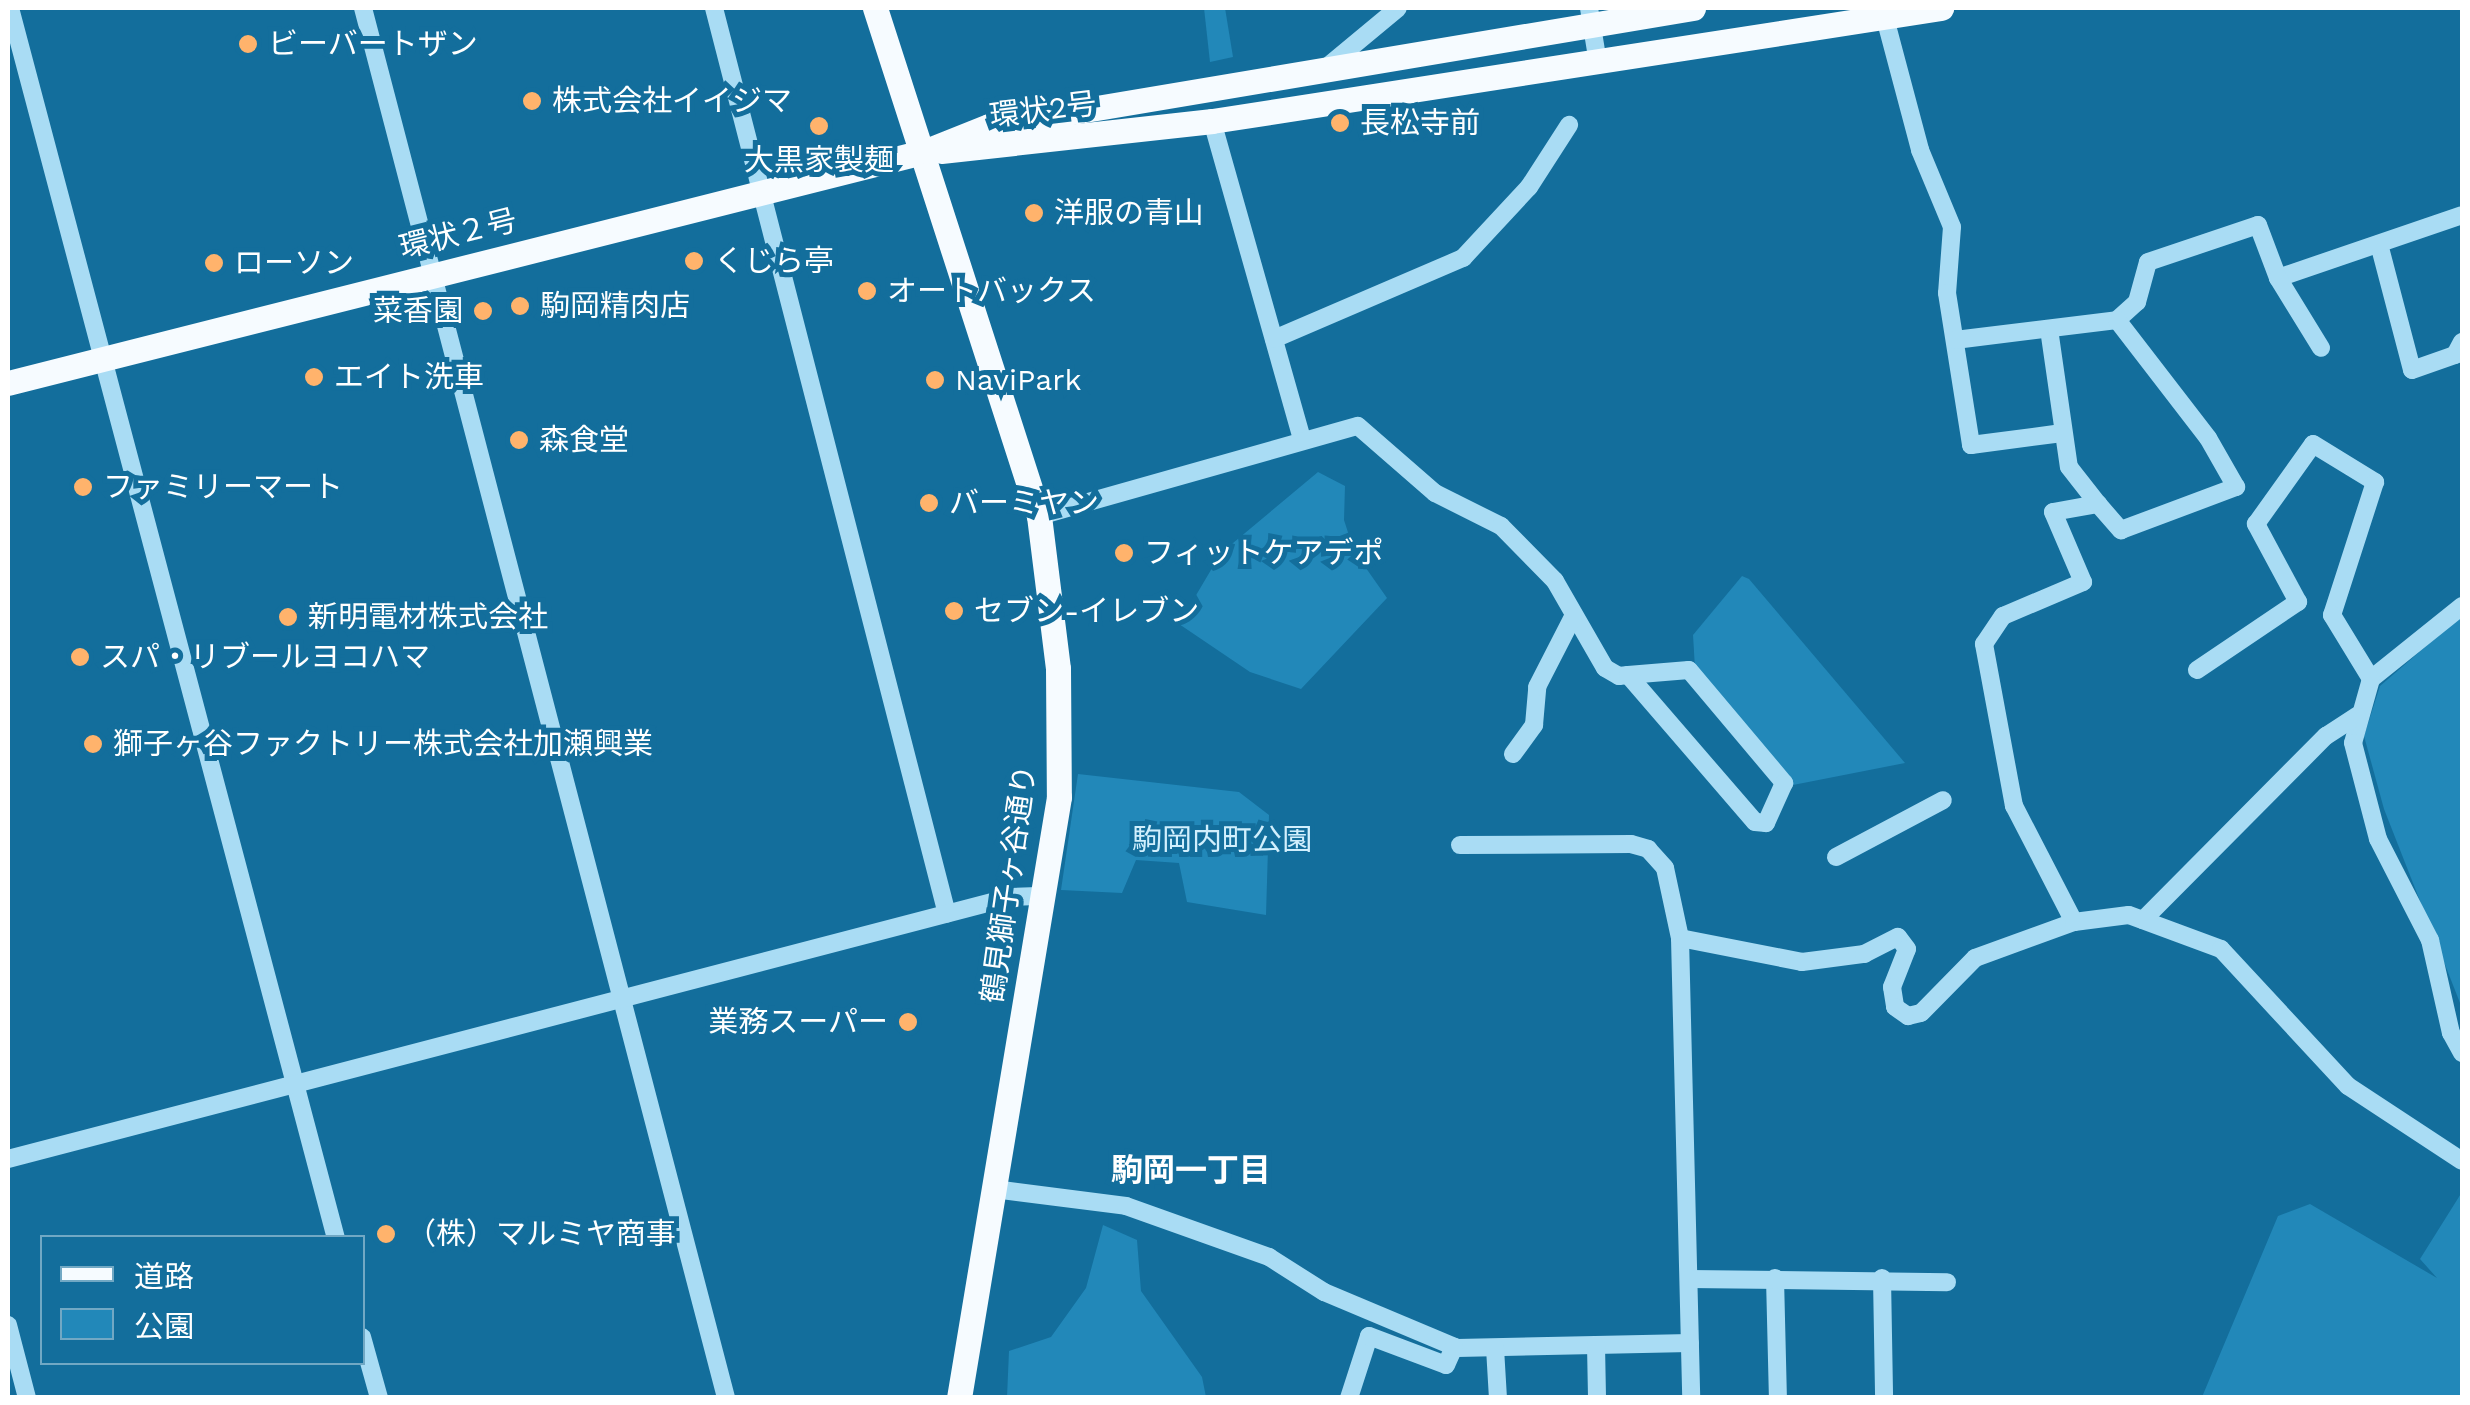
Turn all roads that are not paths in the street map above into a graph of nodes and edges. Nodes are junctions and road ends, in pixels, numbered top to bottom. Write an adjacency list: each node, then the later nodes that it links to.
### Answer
1 (10, 8): 26 (street)
2 (363, 8): 18 (street)
3 (714, 8): 15 (street)
4 (877, 8): 14 (main road, 鶴見獅子ヶ谷通り)
5 (1398, 8): 11 (street)
6 (1693, 8): 8 (main road, 環状2号)
7 (1942, 8): 9 (main road, 環状2号)
8 (1590, 16): 10 (street); 11 (main road, 環状2号)
9 (1885, 18): 10 (main road, 環状2号); 23 (street)
10 (1598, 63): 12 (main road, 環状2号)
11 (1326, 68): 14 (main road, 環状2号)
12 (1212, 121): 14 (main road, 環状2号); 22 (street)
13 (1569, 125): 22 (street)
14 (926, 151): 15 (main road, 環状２号); 31 (main road, 鶴見獅子ヶ谷通り)
15 (762, 192): 18 (main road, 環状２号); 43 (street)
16 (2462, 215): 17 (street)
17 (2379, 244): 19 (street); 24 (street)
18 (431, 274): 26 (main road, 環状２号); 47 (street)
19 (2278, 278): 20 (street); 25 (street)
20 (2118, 320): 21 (street); 30 (street)
21 (2049, 329): 23 (street); 28 (street)
22 (1274, 339): 29 (street)
23 (1955, 340): 28 (street)
24 (2462, 342)
25 (2321, 348)
26 (104, 357): 27 (main road, 環状２号); 49 (street)
27 (8, 383)
28 (2062, 433): 30 (street)
29 (1302, 440): 31 (street); 33 (street)
30 (2098, 504): 45 (street)
31 (1039, 516): 42 (main road, 鶴見獅子ヶ谷通り)
32 (2462, 606): 36 (street)
33 (1573, 617): 35 (street); 38 (street)
34 (2197, 670): 36 (street)
35 (1628, 675): 35 (street)
36 (2370, 679): 37 (street)
37 (2357, 716): 44 (street); 48 (street)
38 (1513, 754)
39 (1943, 800): 41 (street)
40 (1460, 845): 46 (street)
41 (1836, 857)
42 (1045, 896): 43 (street); 52 (main road, 鶴見獅子ヶ谷通り)
43 (948, 914): 47 (street)
44 (2143, 920): 45 (street); 51 (street)
45 (2074, 922): 46 (street)
46 (1680, 938): 56 (street)
47 (621, 996): 49 (street); 66 (street)
48 (2462, 1054)
49 (294, 1081): 50 (street); 53 (street)
50 (8, 1159)
51 (2462, 1160)
52 (994, 1189): 61 (street); 67 (main road, 鶴見獅子ヶ谷通り)
53 (335, 1235)
54 (1775, 1278): 55 (street); 56 (street); 72 (street)
55 (1882, 1278): 57 (street); 73 (street)
56 (1689, 1279): 59 (street)
57 (1947, 1282)
58 (8, 1324): 64 (street)
59 (1690, 1343): 60 (street); 71 (street)
60 (1596, 1346): 63 (street); 70 (street)
61 (1454, 1347): 63 (street); 68 (street)
62 (365, 1348): 65 (street)
63 (1495, 1348): 69 (street)
64 (26, 1398)
65 (379, 1398)
66 (726, 1398)
67 (959, 1398)
68 (1349, 1398)
69 (1498, 1398)
70 (1597, 1398)
71 (1691, 1398)
72 (1778, 1398)
73 (1884, 1398)

